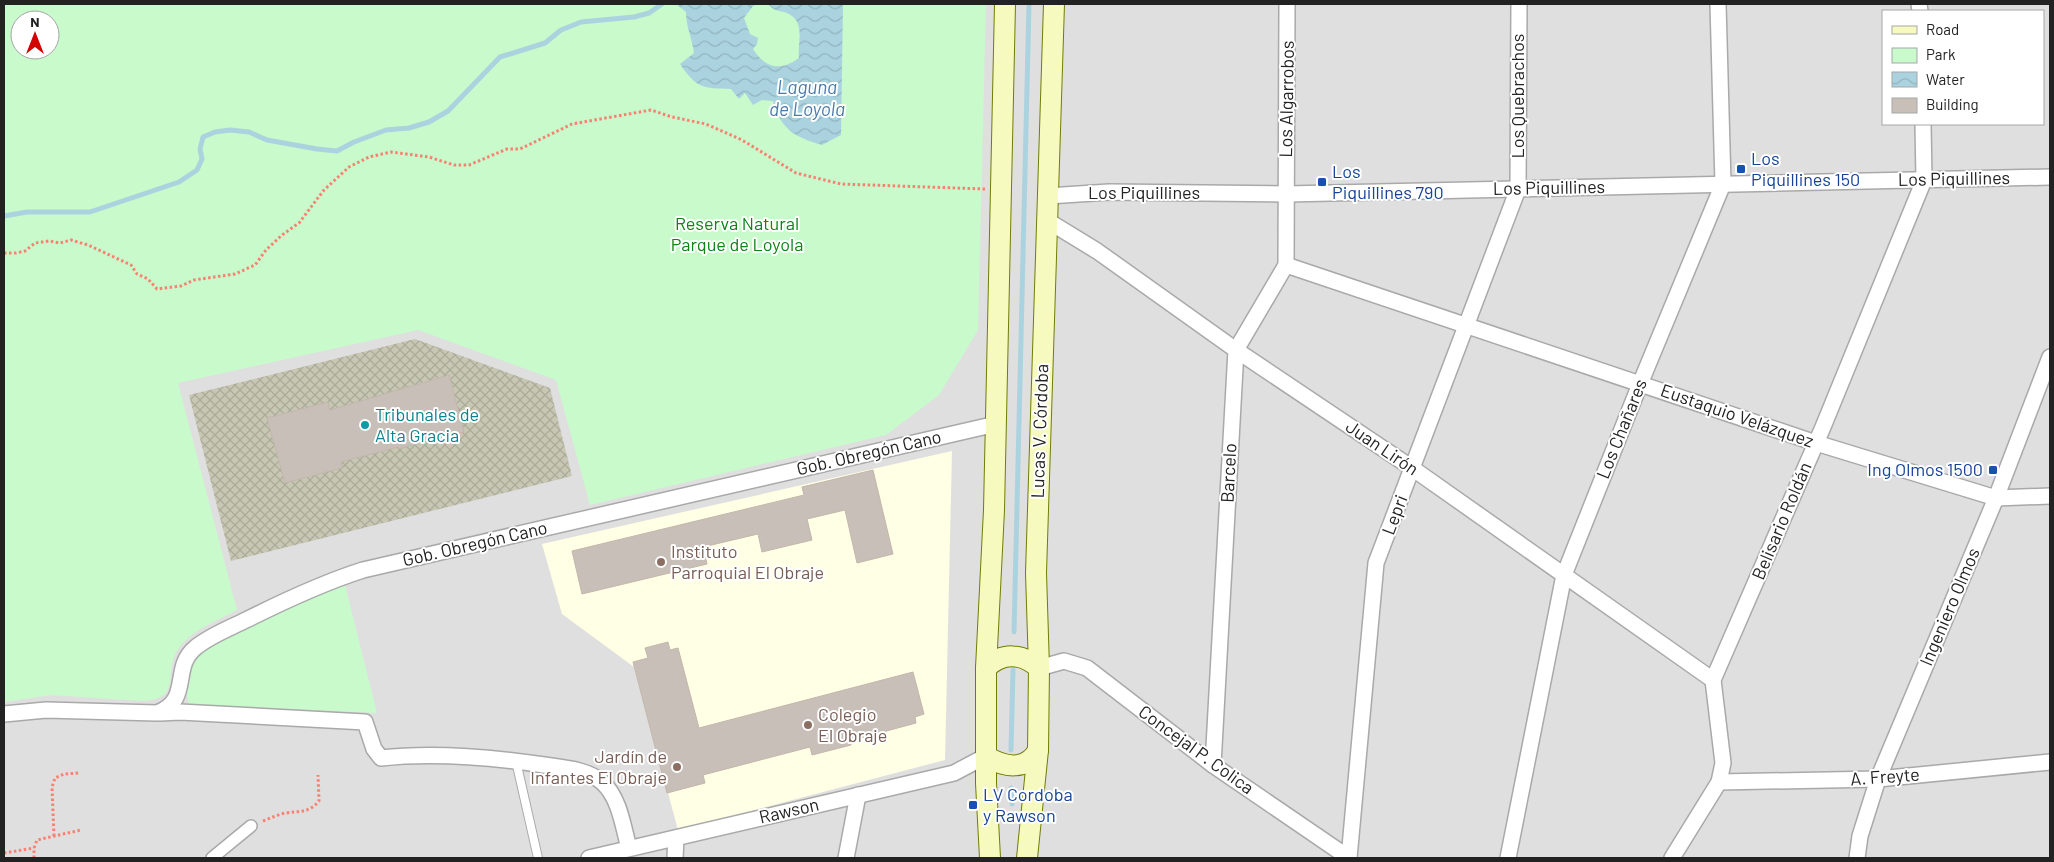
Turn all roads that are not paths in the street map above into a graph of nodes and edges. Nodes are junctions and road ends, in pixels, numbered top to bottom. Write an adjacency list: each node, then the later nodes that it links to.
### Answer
1 (1005, 4): 19 (main road)
2 (1054, 4): 12 (main road, Lucas V. Córdoba)
3 (1287, 4): 11 (street, Los Algarrobos)
4 (1519, 4): 10 (street, Los Quebrachos)
5 (1718, 4): 9 (street, Los Chañares)
6 (1923, 125): 8 (street, Belisario Roldán)
7 (2050, 177): 8 (street, Los Piquillines)
8 (1924, 180): 9 (street, Los Piquillines); 20 (street, Belisario Roldán)
9 (1723, 184): 10 (street, Los Piquillines); 18 (street, Los Chañares)
10 (1518, 189): 11 (street, Los Piquillines); 15 (street, Lepri)
11 (1286, 194): 12 (street, Los Piquillines); 14 (street)
12 (1048, 196): 13 (main road, Lucas V. Córdoba)
13 (1048, 221): 16 (street, Juan Lirón); 26 (main road, Lucas V. Córdoba)
14 (1286, 265): 15 (street, Eustaquio Velázquez); 16 (street, Barcelo)
15 (1466, 326): 18 (street, Eustaquio Velázquez); 21 (street, Lepri)
16 (1236, 350): 21 (street, Juan Lirón); 36 (street, Barcelo)
17 (2050, 357): 23 (street, Ingeniero Olmos)
18 (1640, 384): 20 (street, Eustaquio Velázquez); 24 (street, Los Chañares)
19 (996, 424): 25 (main road); 28 (street, Gob. Obregón Cano)
20 (1816, 443): 23 (street, Eustaquio Velázquez); 27 (street, Belisario Roldán)
21 (1412, 468): 24 (street, Juan Lirón); 50 (street, Lepri)
22 (2050, 496): 23 (street, Eustaquio Velázquez)
23 (1996, 498): 37 (street, Ingeniero Olmos)
24 (1564, 575): 27 (street, Juan Lirón); 51 (street, Los Chañares)
25 (986, 668): 26 (main road); 33 (main road)
26 (1040, 668): 32 (main road, Lucas V. Córdoba); 36 (street, Concejal P. Colica)
27 (1713, 680): 38 (street)
28 (180, 690): 29 (street); 30 (street, Gob. Obregón Cano)
29 (180, 712): 30 (street); 34 (street)
30 (157, 713): 31 (street)
31 (4, 714)
32 (1038, 750): 33 (main road); 49 (main road, Lucas V. Córdoba)
33 (986, 756): 39 (street, Rawson); 48 (main road)
34 (516, 761): 42 (street); 44 (lane)
35 (2050, 762): 37 (street, A. Freyte)
36 (1214, 765): 50 (street, Concejal P. Colica)
37 (1878, 779): 38 (street, A. Freyte); 53 (street, Ingeniero Olmos)
38 (1719, 782): 52 (street)
39 (858, 795): 41 (street, Rawson); 47 (street)
40 (251, 826): 43 (street)
41 (676, 838): 42 (street, Rawson); 46 (street)
42 (629, 848): 45 (street, Rawson)
43 (212, 858)
44 (538, 858)
45 (589, 858)
46 (675, 858)
47 (846, 858)
48 (990, 858)
49 (1027, 858)
50 (1349, 858)
51 (1508, 858)
52 (1672, 858)
53 (1857, 858)

